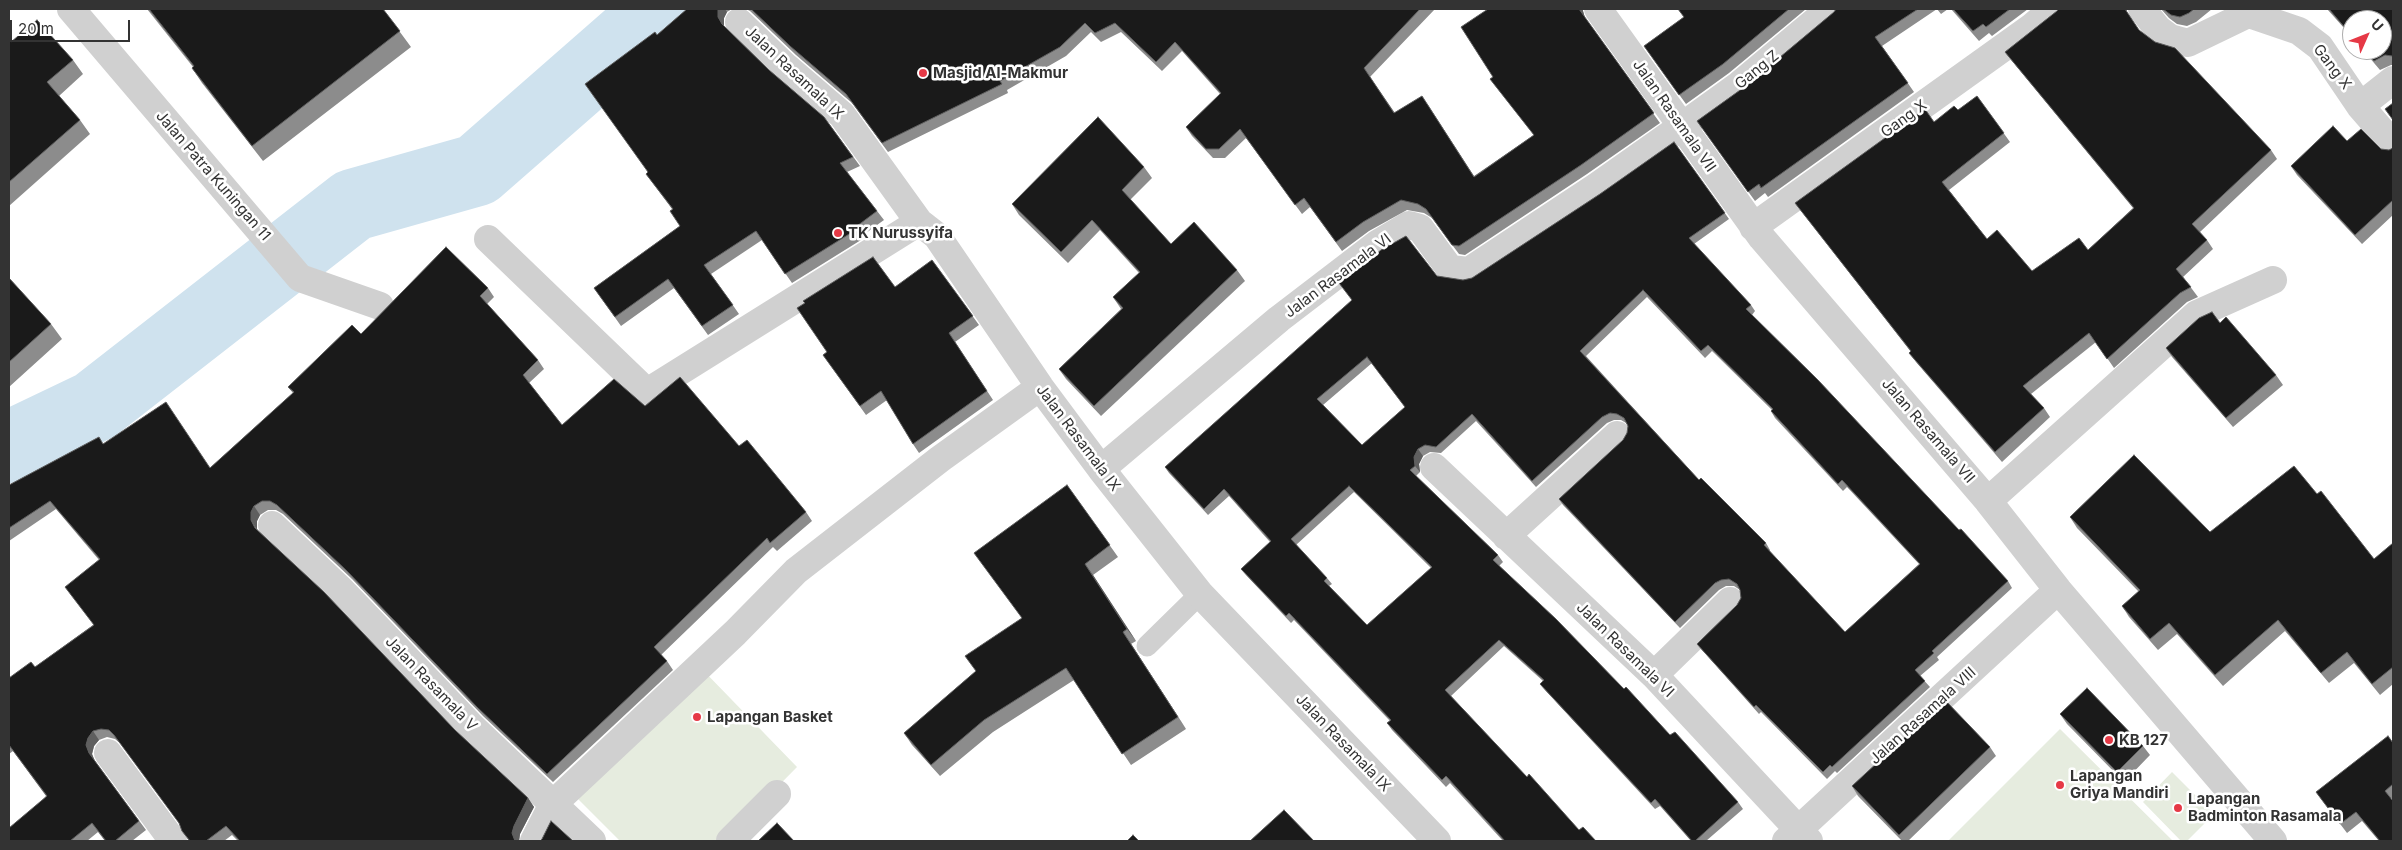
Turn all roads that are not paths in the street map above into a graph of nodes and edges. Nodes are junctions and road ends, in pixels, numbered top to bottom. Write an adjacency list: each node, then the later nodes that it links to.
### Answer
1 (71, 9): 15 (street, Jalan Patra Kuningan 11)
2 (1598, 9): 9 (street, Jalan Rasamala VII)
3 (1830, 9): 9 (street, Gang Z)
4 (2053, 9): 12 (street, Gang X)
5 (2142, 9): 8 (street, Gang X)
6 (739, 22): 11 (street, Jalan Rasamala IX)
7 (2393, 80): 8 (street)
8 (2360, 106): 10 (street, Gang X)
9 (1681, 127): 12 (street, Jalan Rasamala VII); 19 (street, Jalan Rasamala VI)
10 (2393, 144)
11 (919, 222): 13 (street); 16 (street, Jalan Rasamala IX)
12 (1753, 227): 20 (street, Jalan Rasamala VII)
13 (488, 239)
14 (2273, 280): 20 (street)
15 (380, 306)
16 (1040, 387): 19 (street, Jalan Rasamala IX); 30 (street)
17 (1617, 434): 22 (street)
18 (1434, 467): 22 (street, Jalan Rasamala VI)
19 (1101, 469): 24 (street, Jalan Rasamala IX)
20 (1988, 501): 23 (street, Jalan Rasamala VII)
21 (272, 525): 30 (street, Jalan Rasamala V)
22 (1506, 536): 27 (street, Jalan Rasamala VI)
23 (2058, 590): 31 (street, Jalan Rasamala VIII); 37 (street, Jalan Rasamala VII)
24 (1200, 594): 26 (lane); 36 (street, Jalan Rasamala IX)
25 (1730, 601): 27 (street)
26 (1147, 646)
27 (1654, 675): 31 (street, Jalan Rasamala VI)
28 (108, 753): 32 (street)
29 (777, 794): 35 (street)
30 (553, 804): 33 (street); 34 (street, Jalan Rasamala V)
31 (1797, 838)
32 (173, 841)
33 (534, 841)
34 (592, 841)
35 (730, 841)
36 (1437, 841)
37 (2274, 841)

